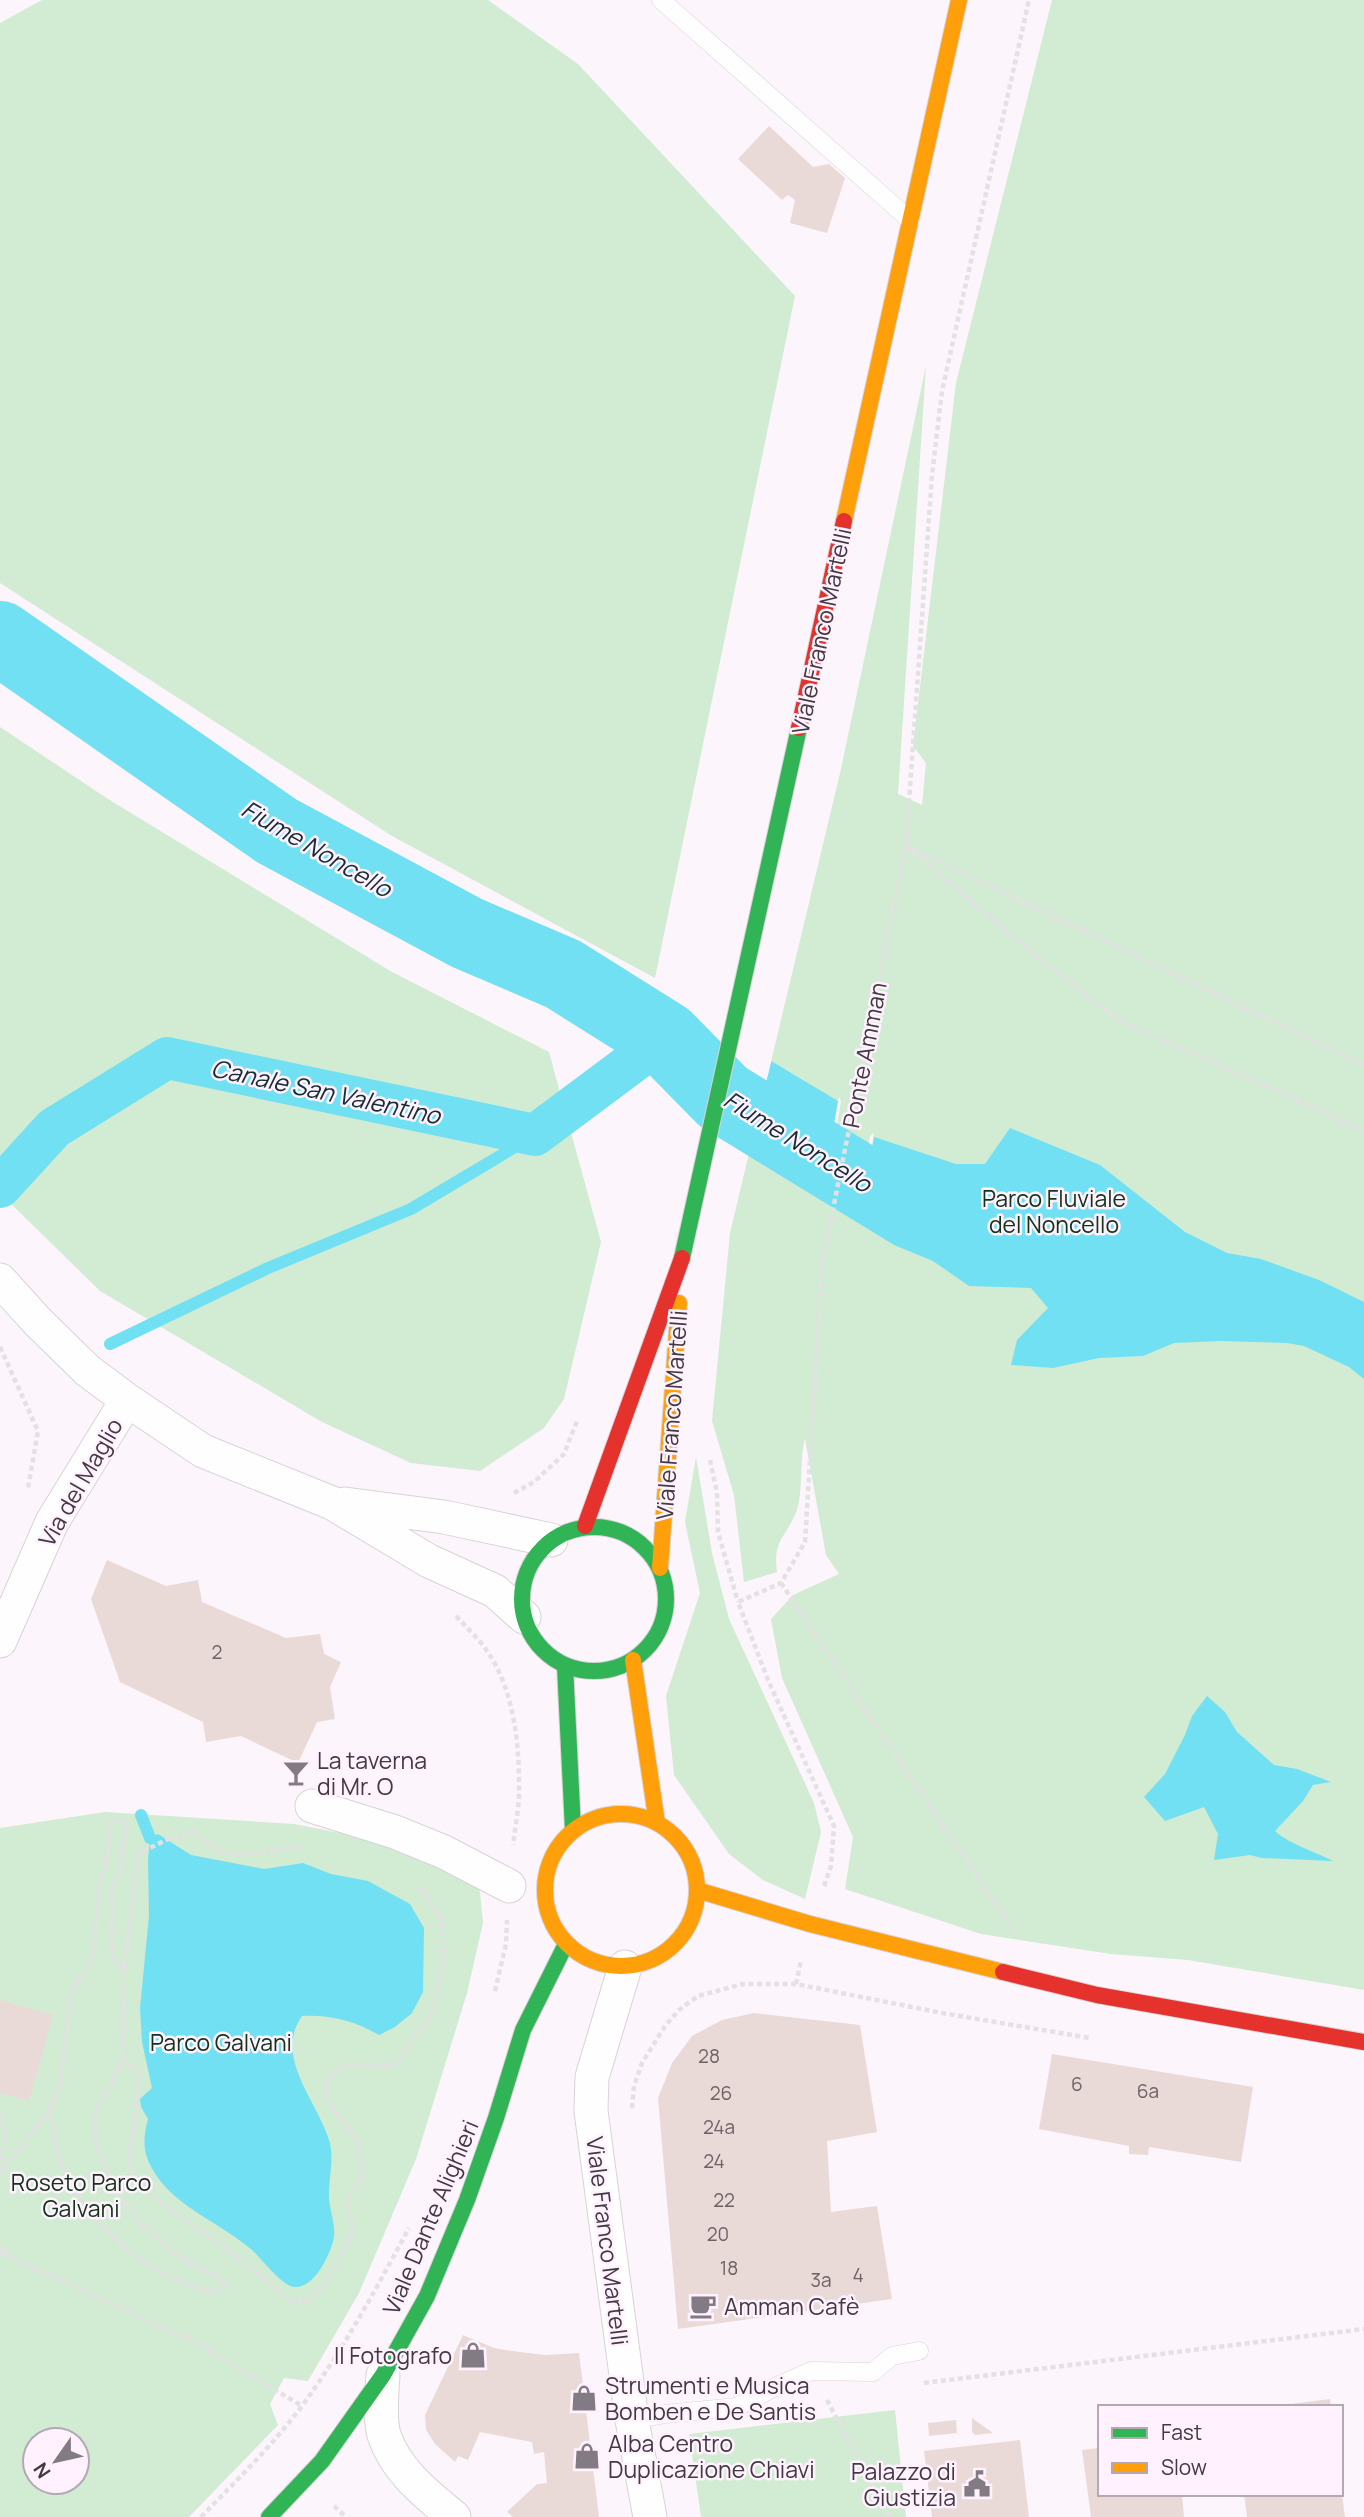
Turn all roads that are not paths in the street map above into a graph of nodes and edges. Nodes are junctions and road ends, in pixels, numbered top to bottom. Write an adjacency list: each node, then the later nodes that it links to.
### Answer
1 (661, 0): 3 (lane)
2 (959, 0): 3 (main road, Viale Franco Martelli)
3 (911, 221): 4 (main road, Viale Franco Martelli)
4 (681, 1263): 8 (main road, Viale Franco Martelli); 10 (main road, Viale Franco Martelli)
5 (0, 1280): 6 (street)
6 (128, 1400): 7 (street); 12 (street, Via del Maglio)
7 (332, 1503): 9 (street); 11 (street)
8 (585, 1527): 9 (main road, Viale Franco Martelli); 10 (main road, Viale Franco Martelli)
9 (551, 1540): 11 (main road, Viale Franco Martelli)
10 (660, 1568): 13 (main road, Viale Franco Martelli)
11 (524, 1617): 14 (main road)
12 (0, 1641)
13 (634, 1660): 14 (main road); 16 (main road)
14 (565, 1666): 17 (main road)
15 (312, 1806): 18 (street)
16 (657, 1823): 17 (main road); 19 (main road)
17 (573, 1830): 20 (main road)
18 (509, 1886)
19 (697, 1890): 21 (main road); 22 (main road)
20 (566, 1944): 21 (main road); 24 (main road, Viale Dante Alighieri)
21 (625, 1967): 25 (street, Viale Franco Martelli)
22 (1364, 2042)
23 (919, 2351): 25 (lane)
24 (383, 2375): 26 (main road, Viale Dante Alighieri); 27 (street)
25 (632, 2420): 28 (street, Viale Franco Martelli)
26 (269, 2517)
27 (454, 2517)
28 (650, 2517)

